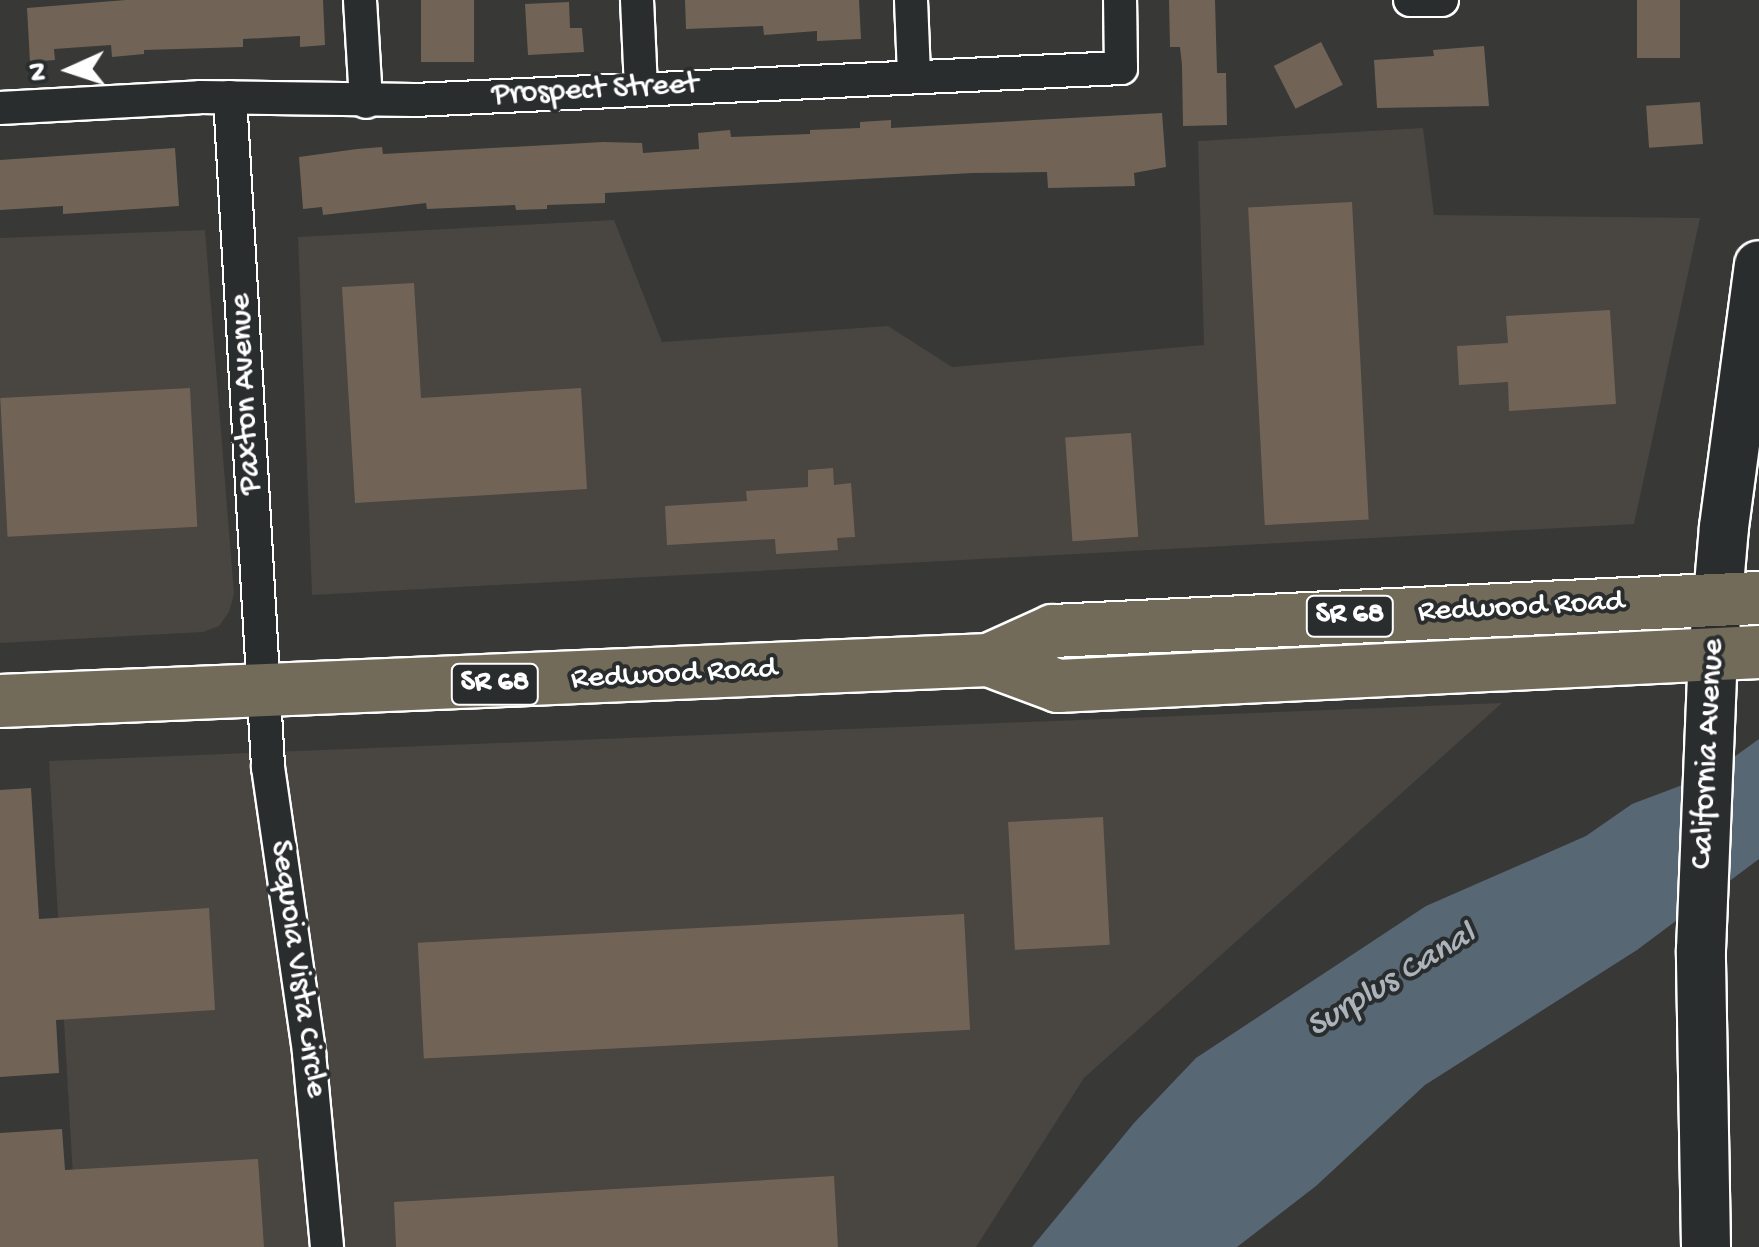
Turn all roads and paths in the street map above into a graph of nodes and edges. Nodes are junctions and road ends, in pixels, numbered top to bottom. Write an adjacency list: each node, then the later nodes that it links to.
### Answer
1 (360, 0): 10 (street)
2 (637, 0): 8 (street)
3 (911, 0): 7 (street)
4 (1120, 0): 7 (street, Prospect Street)
5 (1410, 0): 6 (street)
6 (1442, 0)
7 (914, 76): 8 (street, Prospect Street)
8 (641, 88): 10 (street, Prospect Street)
9 (230, 97): 10 (street, Prospect Street); 11 (street, Prospect Street); 16 (street, Paxton Avenue)
10 (366, 102)
11 (0, 108)
12 (1759, 264): 13 (main road, California Avenue)
13 (1739, 598): 14 (main road, California Avenue); 15 (main road, Redwood Road / SR 68)
14 (1736, 654): 15 (main road, Redwood Road / SR 68); 19 (main road, California Avenue)
15 (989, 660): 16 (main road, Redwood Road / SR 68)
16 (263, 692): 17 (main road, Redwood Road / SR 68); 18 (street, Sequoia Vista Circle)
17 (0, 702)
18 (327, 1247)
19 (1706, 1247)

